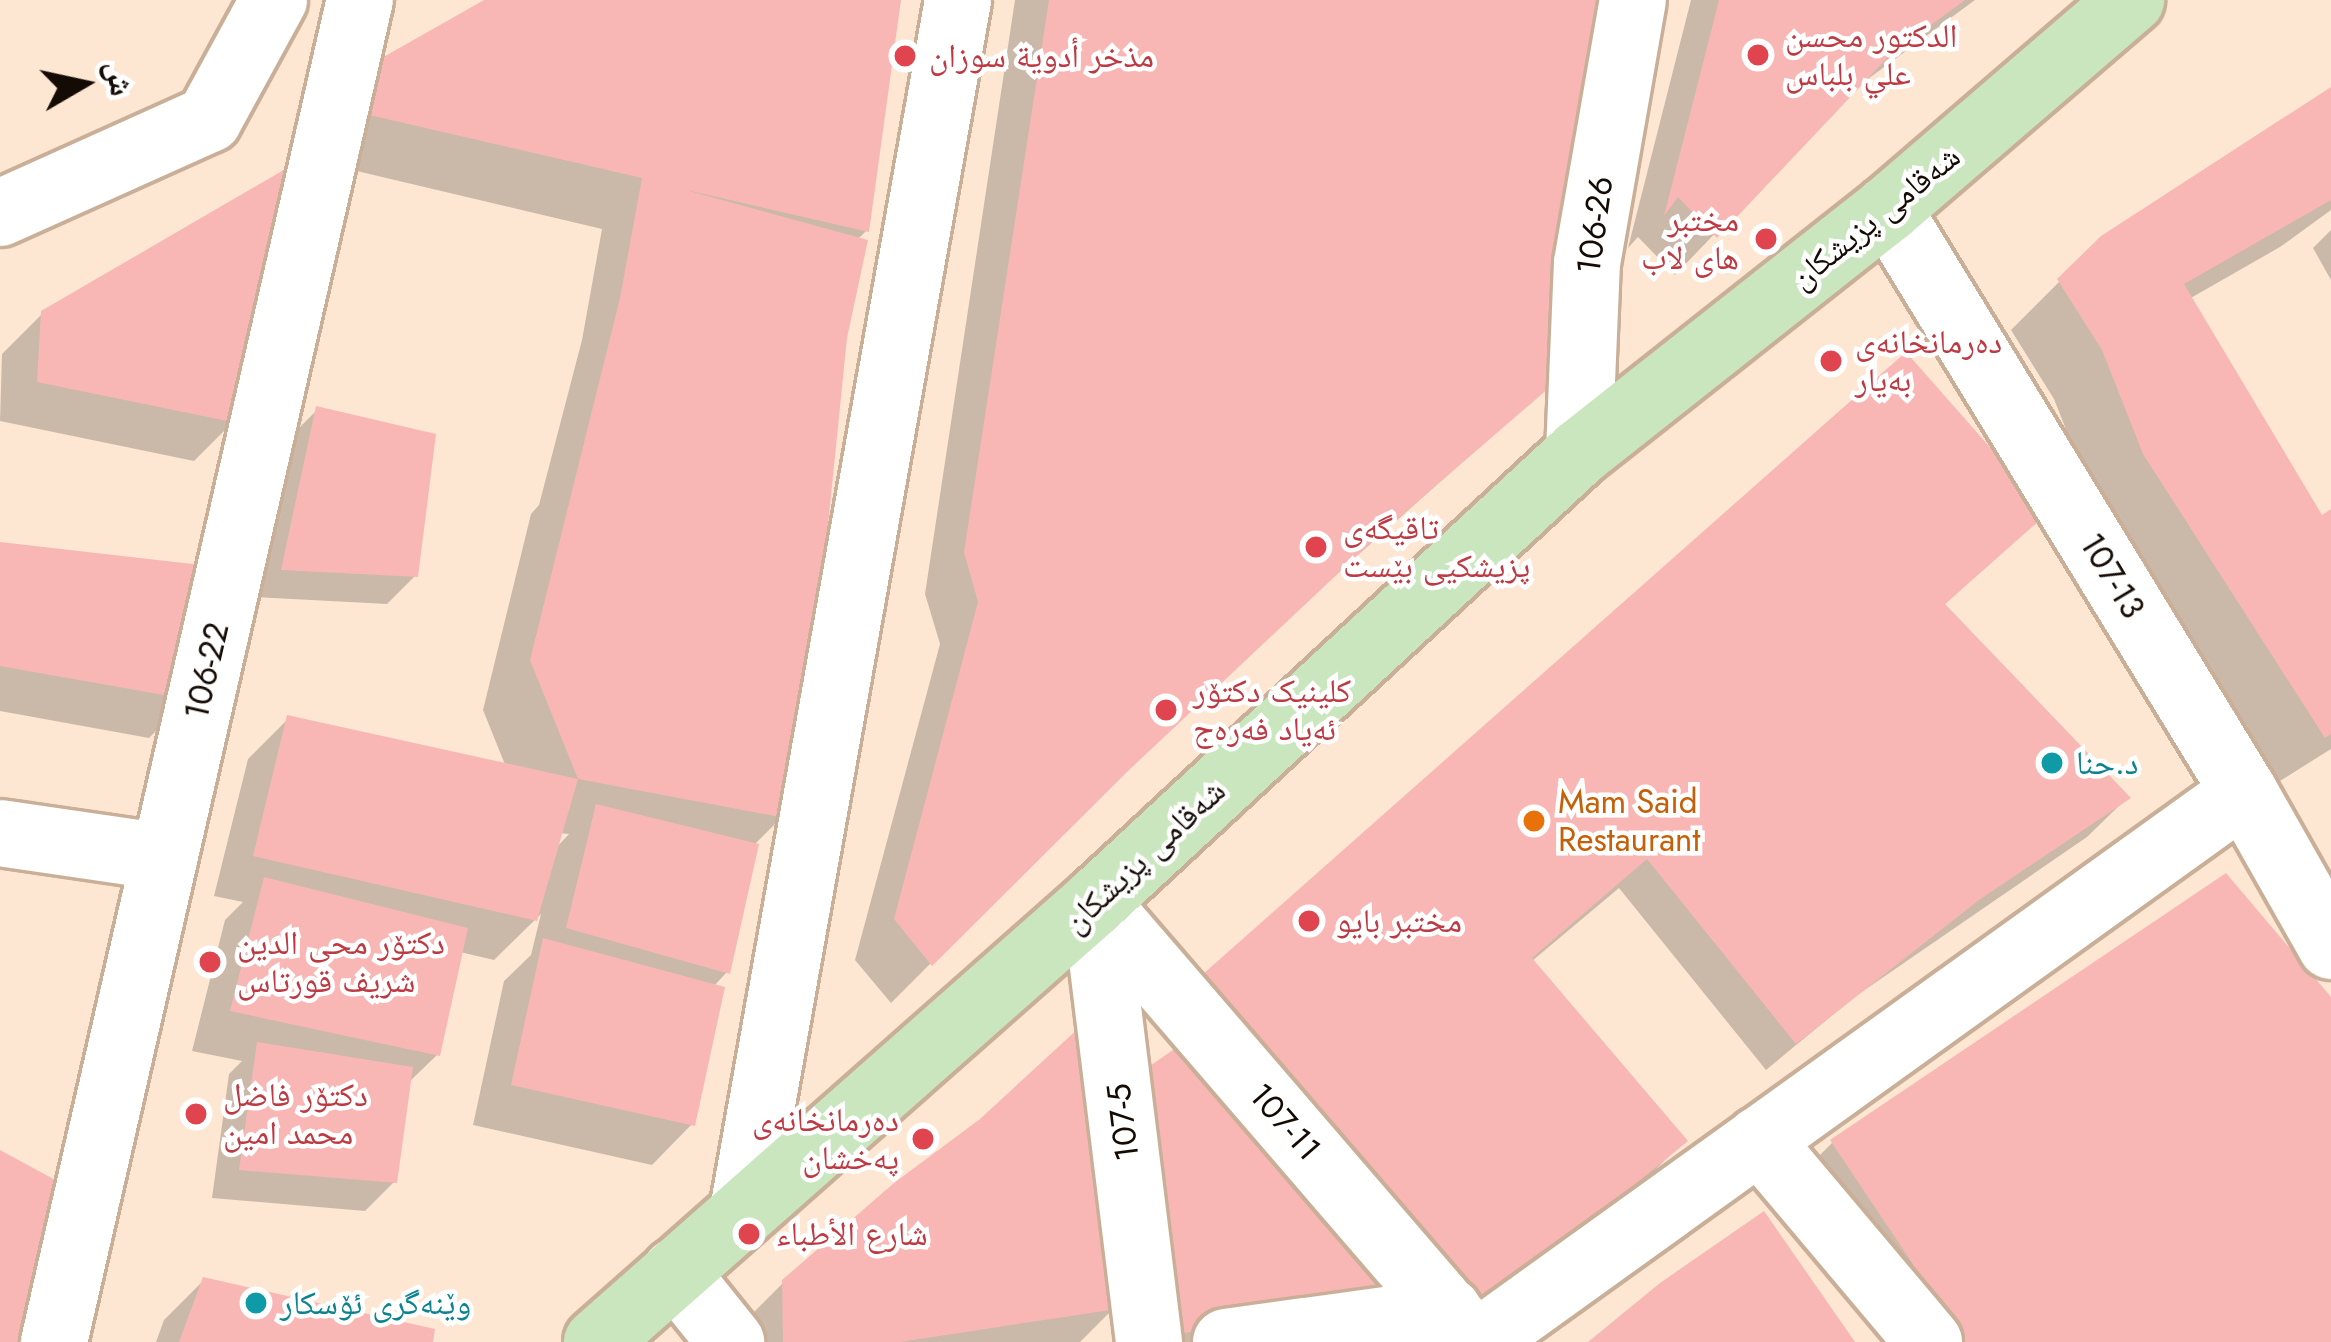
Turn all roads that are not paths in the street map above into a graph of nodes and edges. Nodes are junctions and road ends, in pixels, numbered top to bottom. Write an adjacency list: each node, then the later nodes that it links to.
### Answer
1 (274, 0): 7 (street)
2 (958, 0): 15 (street)
3 (1633, 0): 8 (street, 106-26)
4 (2131, 0): 6 (main road, شەقامی پزیشکان)
5 (359, 1): 11 (street, 106-22)
6 (1888, 209): 8 (main road, شەقامی پزیشکان); 9 (street, 107-13)
7 (0, 213)
8 (1579, 453): 12 (main road, شەقامی پزیشکان)
9 (2244, 792): 13 (street, 107-13); 14 (street)
10 (0, 833): 11 (street)
11 (164, 857): 18 (street, 106-22)
12 (1095, 902): 15 (main road, شەقامی پزیشکان); 17 (street, 107-11); 21 (street, 107-5)
13 (2331, 946)
14 (1760, 1140): 17 (street); 23 (street)
15 (743, 1211): 16 (main road, شەقامی پزیشکان)
16 (674, 1272): 19 (main road, شەقامی پزیشکان); 20 (street)
17 (1467, 1332): 22 (street)
18 (53, 1342)
19 (597, 1342)
20 (730, 1342)
21 (1149, 1342)
22 (1226, 1342)
23 (1928, 1342)

